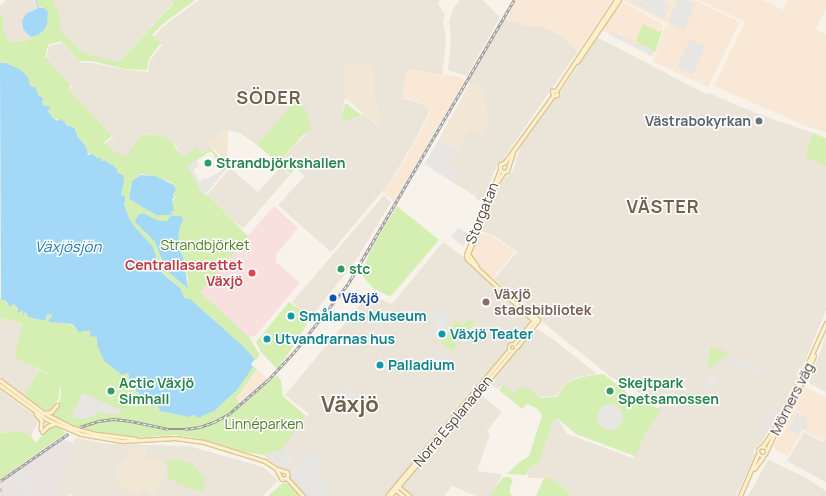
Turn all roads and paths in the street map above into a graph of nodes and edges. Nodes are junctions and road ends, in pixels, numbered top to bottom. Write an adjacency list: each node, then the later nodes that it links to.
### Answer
1 (616, 0): 3 (main road)
2 (619, 0): 3 (main road)
3 (573, 67): 4 (main road)
4 (517, 145): 5 (main road); 6 (main road)
5 (504, 163): 6 (main road); 7 (main road)
6 (508, 166): 8 (main road)
7 (500, 170): 8 (main road); 9 (main road, Storgatan)
8 (504, 172): 9 (main road, Storgatan)
9 (467, 257): 10 (main road)
10 (518, 306): 11 (main road); 11 (main road, Norra Esplanaden)
11 (535, 322): 13 (main road, Norra Esplanaden)
12 (826, 322): 14 (main road, Mörners väg)
13 (515, 345): 15 (main road, Norra Esplanaden); 15 (main road, Norra Esplanaden)
14 (816, 348): 23 (main road, Mörners väg); 24 (main road, Mörners väg)
15 (510, 351): 32 (main road, Norra Esplanaden)
16 (0, 380): 20 (main road)
17 (0, 386): 19 (main road)
18 (57, 405): 20 (main road)
19 (33, 411): 21 (main road); 21 (main road)
20 (44, 413): 22 (main road)
21 (56, 424): 22 (main road)
22 (136, 439): 27 (main road)
23 (762, 447): 24 (main road); 25 (main road)
24 (767, 450): 26 (main road)
25 (758, 454): 26 (main road); 31 (main road)
26 (763, 456): 31 (main road)
27 (277, 469): 28 (main road); 29 (main road)
28 (283, 472): 29 (main road); 30 (main road)
29 (280, 475): 30 (main road)
30 (287, 478): 34 (main road)
31 (748, 479): 38 (main road)
32 (397, 485): 33 (main road, Norra Esplanaden); 37 (main road)
33 (394, 489): 35 (main road, Norra Esplanaden); 36 (main road)
34 (303, 496)
35 (388, 496)
36 (403, 496)
37 (410, 496)
38 (740, 496)

